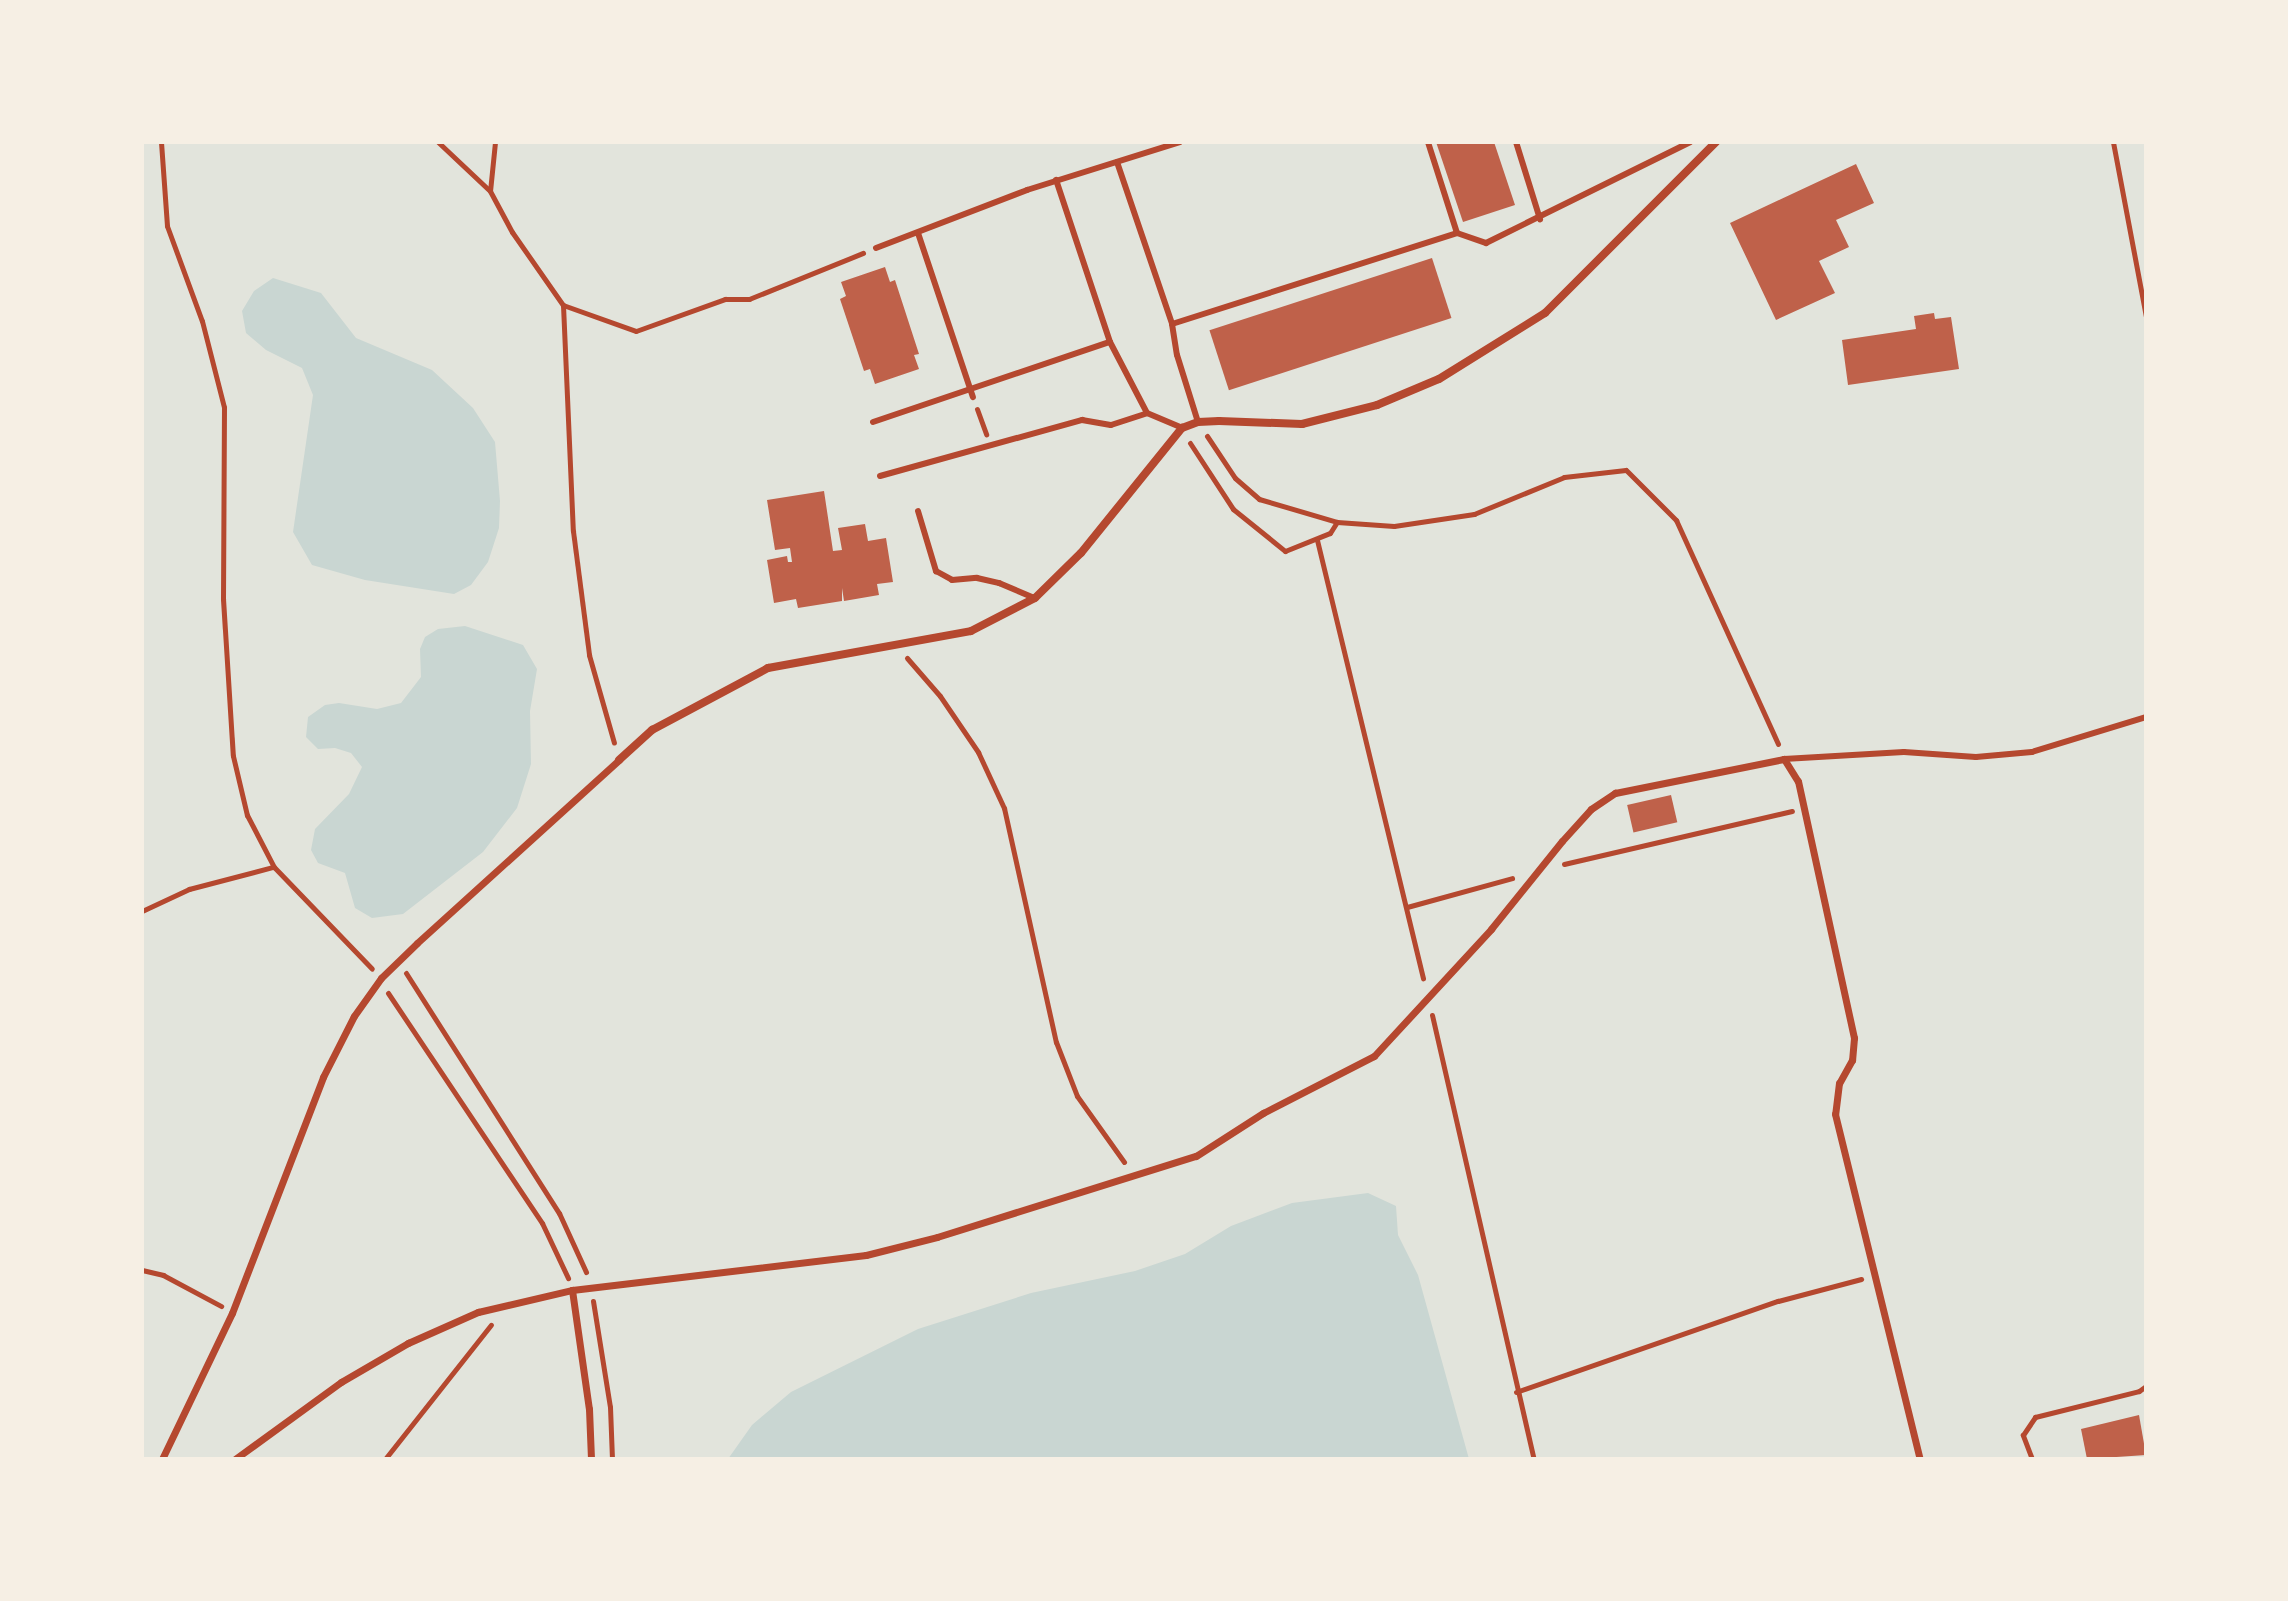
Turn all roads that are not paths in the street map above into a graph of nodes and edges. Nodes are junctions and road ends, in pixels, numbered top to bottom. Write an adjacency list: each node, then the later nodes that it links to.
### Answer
1 (1180, 142): 6 (lane)
2 (1428, 142): 10 (lane)
3 (1516, 142): 8 (lane)
4 (1690, 142): 8 (lane)
5 (1716, 142): 18 (street)
6 (1117, 162): 7 (lane); 12 (lane)
7 (1056, 180): 9 (lane); 13 (lane)
8 (1540, 219): 10 (lane)
9 (918, 233): 11 (lane); 14 (lane)
10 (1457, 233): 12 (lane)
11 (876, 248)
12 (1172, 324): 18 (lane)
13 (1110, 342): 14 (lane); 16 (lane)
14 (970, 388): 15 (lane); 17 (lane)
15 (973, 397)
16 (1147, 413): 19 (lane); 20 (lane)
17 (873, 422)
18 (1198, 422): 19 (street)
19 (1182, 428): 22 (street)
20 (880, 476)
21 (918, 511): 22 (lane)
22 (1035, 598): 25 (street)
23 (2146, 717): 24 (lane)
24 (1784, 759): 26 (street); 30 (street)
25 (619, 760): 27 (street)
26 (572, 1290): 28 (street); 29 (street)
27 (162, 1459)
28 (235, 1459)
29 (591, 1459)
30 (1920, 1459)

